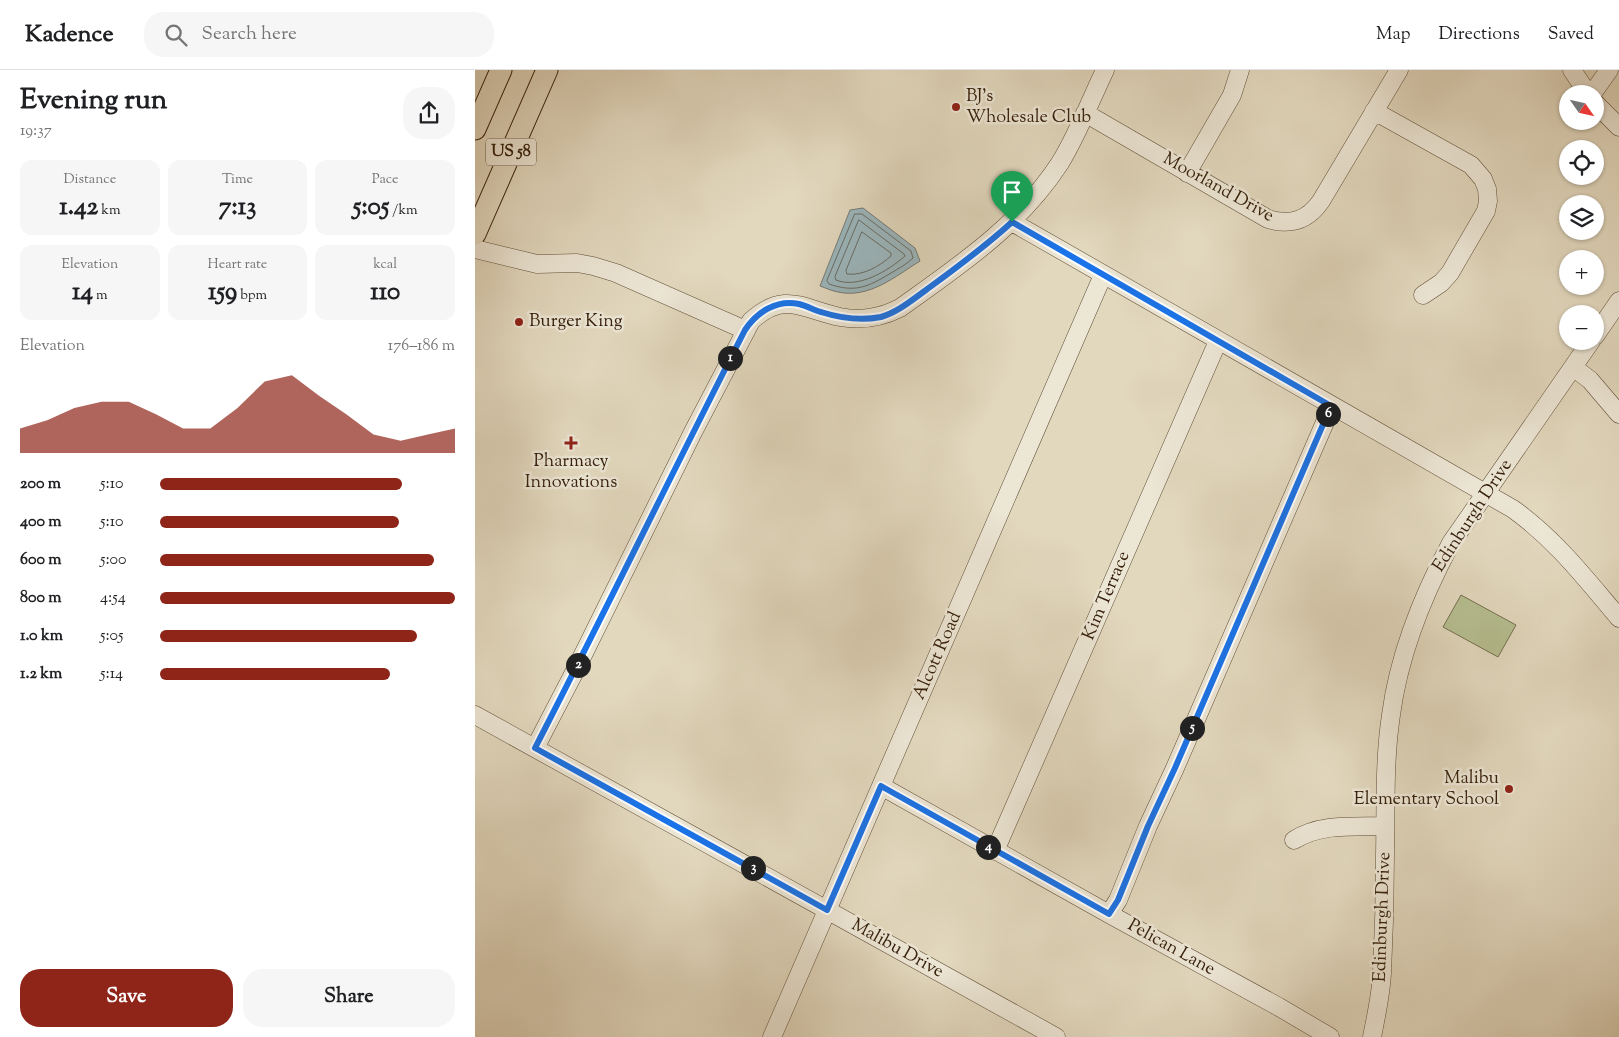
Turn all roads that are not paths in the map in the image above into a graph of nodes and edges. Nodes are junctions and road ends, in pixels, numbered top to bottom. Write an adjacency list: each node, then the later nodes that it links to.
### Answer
1 (501, 70): 14 (main road, US 58)
2 (547, 70): 17 (main road, US 58)
3 (1105, 70): 12 (street)
4 (1240, 70): 15 (street)
5 (1399, 70): 10 (street, Moorland Drive)
6 (1572, 70): 8 (street)
7 (1609, 70): 9 (street)
8 (1582, 85)
9 (1598, 85)
10 (1374, 111): 15 (street, Moorland Drive); 20 (street)
11 (1604, 112): 13 (street)
12 (1085, 113): 15 (street, Moorland Drive); 16 (street)
13 (1619, 127)
14 (475, 129)
15 (1187, 173)
16 (1012, 222): 19 (street); 23 (street)
17 (475, 234)
18 (475, 249): 23 (street)
19 (1103, 275): 24 (street); 33 (street, Alcott Road)
20 (1423, 295)
21 (1619, 301): 22 (street)
22 (1604, 323)
23 (745, 330): 32 (street)
24 (1219, 341): 27 (street); 36 (street, Kim Terrace)
25 (1585, 350): 26 (street, Edinburgh Drive)
26 (1573, 367): 28 (street); 29 (street, Edinburgh Drive)
27 (1331, 406): 29 (street); 38 (street)
28 (1619, 414)
29 (1485, 493): 30 (street); 34 (street, Edinburgh Drive)
30 (1619, 618)
31 (475, 715): 32 (street, Malibu Drive)
32 (535, 748): 37 (street, Malibu Drive)
33 (881, 786): 36 (street, Pelican Lane); 37 (street, Alcott Road)
34 (1385, 826): 35 (street); 42 (street, Edinburgh Drive)
35 (1294, 840)
36 (995, 851): 38 (street, Pelican Lane)
37 (827, 910): 39 (street, Alcott Road); 40 (street, Malibu Drive)
38 (1109, 914): 41 (street, Pelican Lane)
39 (776, 1035)
40 (1056, 1037)
41 (1330, 1037)
42 (1372, 1037)

